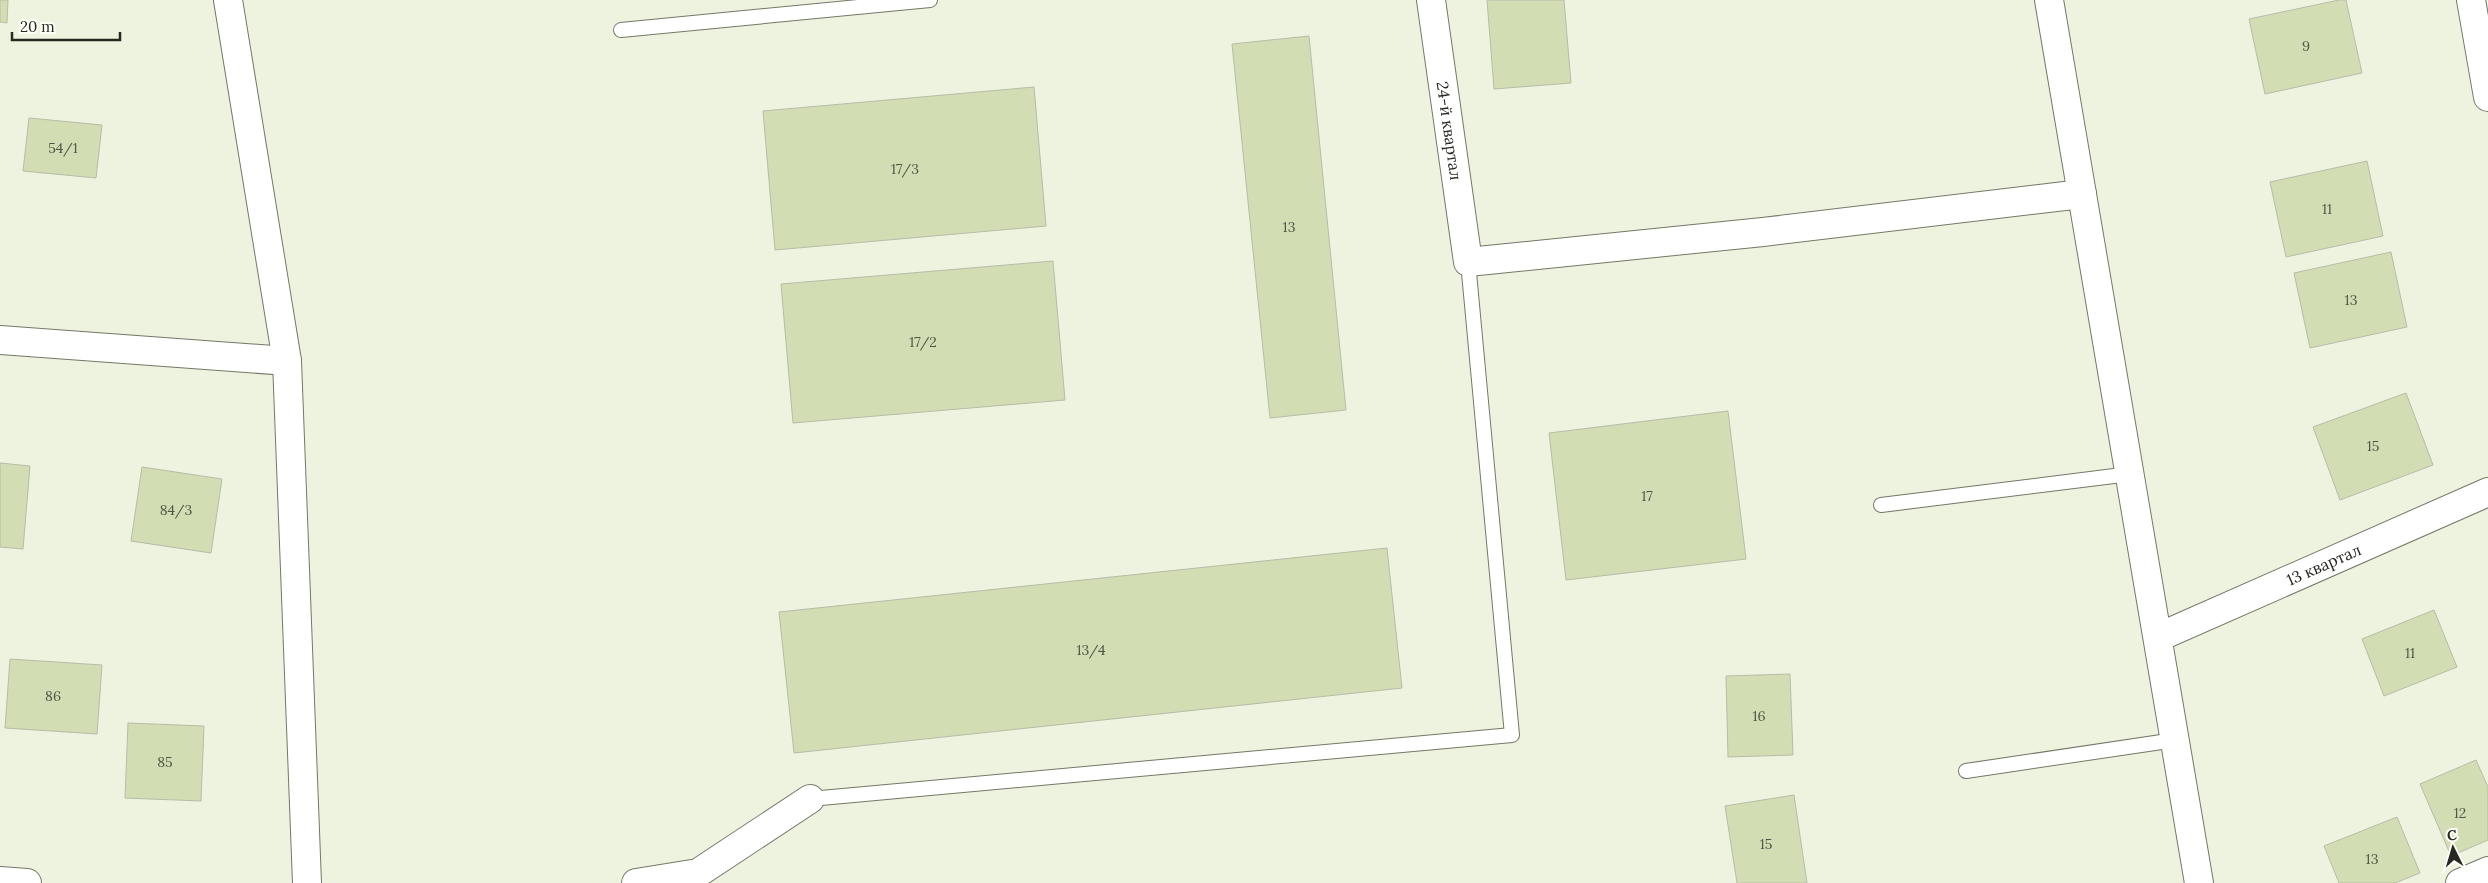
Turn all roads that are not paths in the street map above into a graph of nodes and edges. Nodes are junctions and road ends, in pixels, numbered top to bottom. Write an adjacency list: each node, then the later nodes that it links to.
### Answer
1 (228, 0): 11 (street)
2 (930, 0): 6 (lane)
3 (1431, 0): 9 (street, 24-й квартал)
4 (2049, 0): 8 (street)
5 (2470, 0): 7 (street)
6 (621, 30)
7 (2488, 97)
8 (2082, 194): 9 (street); 12 (street)
9 (1468, 262): 18 (lane)
10 (0, 340): 11 (street)
11 (287, 361): 22 (street)
12 (2130, 474): 14 (lane); 15 (street)
13 (2488, 492): 15 (street, 13 квартал)
14 (1881, 506)
15 (2159, 637): 16 (street)
16 (2176, 740): 17 (lane); 24 (street)
17 (1966, 771)
18 (810, 799): 23 (street)
19 (2488, 871): 25 (street)
20 (0, 881): 21 (street)
21 (27, 883)
22 (307, 883)
23 (636, 883)
24 (2199, 883)
25 (2460, 883)

